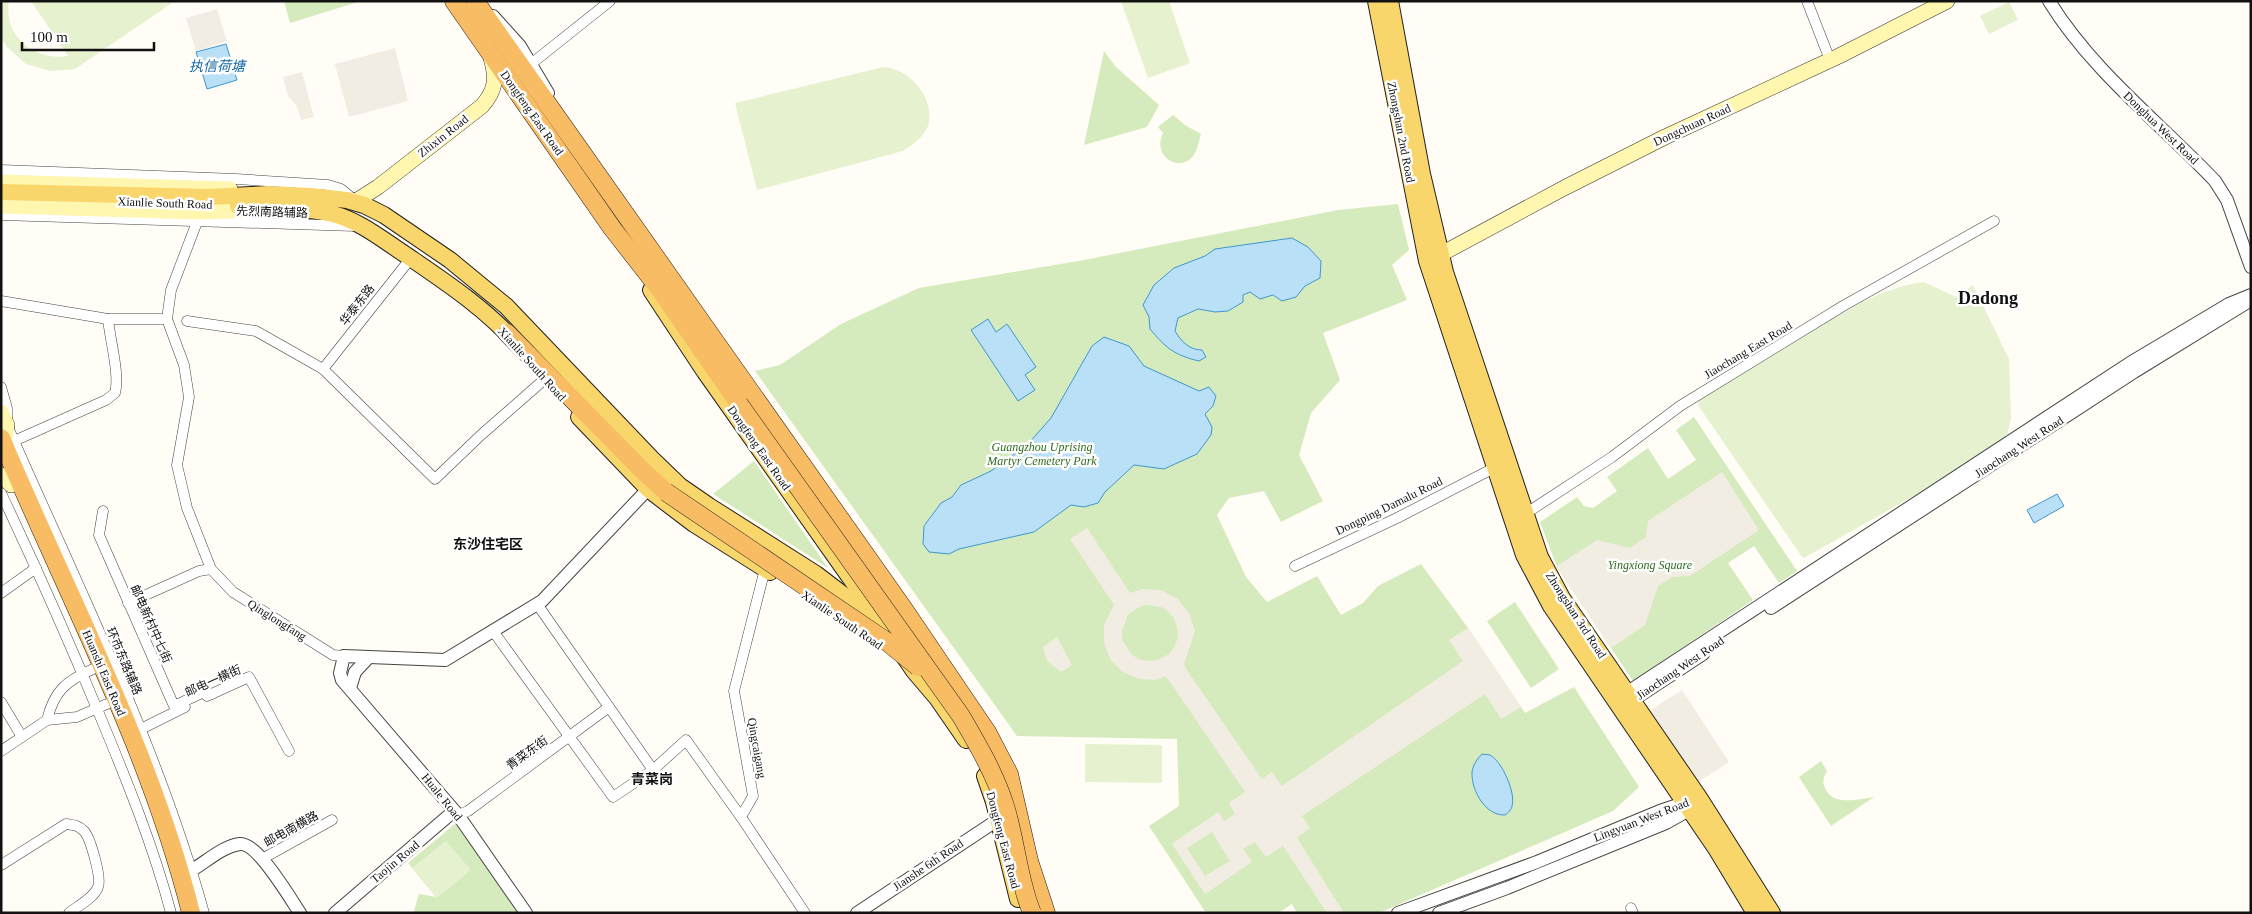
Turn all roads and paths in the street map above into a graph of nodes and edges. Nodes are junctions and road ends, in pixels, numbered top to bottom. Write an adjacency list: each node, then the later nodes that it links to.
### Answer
1 (454, 1): 9 (highway, Dongfeng East Road)
2 (476, 1): 11 (street); 12 (highway, Dongfeng East Road)
3 (610, 1): 11 (street)
4 (1376, 1): 28 (main road, Zhongshan 2nd Road)
5 (1390, 1): 28 (main road, Zhongshan 2nd Road)
6 (1807, 1): 10 (street)
7 (1947, 1): 10 (main road, Dongchuan Road)
8 (2049, 1): 29 (street, Donghua West Road)
9 (489, 52): 20 (main road, Zhixin Road); 26 (highway, Dongfeng East Road)
10 (1830, 60): 28 (main road, Dongchuan Road)
11 (532, 64): 12 (street)
12 (580, 149): 57 (highway, Dongfeng East Road)
13 (1, 170): 20 (street)
14 (1, 182): 19 (main road)
15 (1, 192): 18 (main road, Xianlie South Road)
16 (237, 197): 18 (main road, Xianlie South Road); 19 (main road, Xianlie South Road); 37 (main road, Xianlie South Road)
17 (1, 198): 18 (main road, Xianlie South Road)
18 (159, 199): 19 (main road, Xianlie South Road)
19 (265, 201): 20 (main road, Xianlie South Road); 21 (main road); 25 (main road, Xianlie South Road)
20 (356, 201): 37 (main road, Xianlie South Road)
21 (1, 206)
22 (1, 215): 24 (street, 先烈南路辅路)
23 (1994, 221): 47 (street, Jiaochang East Road)
24 (197, 222): 25 (street, 先烈南路辅路); 34 (street, Qinglongfang)
25 (361, 226): 27 (main road, Xianlie South Road)
26 (612, 228): 58 (main road, Dongfeng East Road); 64 (highway, bridge)
27 (411, 258): 36 (main road, Xianlie South Road); 38 (street, 华泰东路)
28 (1434, 258): 43 (main road, Zhongshan 3rd Road); 47 (main road, Zhongshan 3rd Road)
29 (2251, 266)
30 (2251, 295): 68 (street, Jiaochang West Road)
31 (2251, 300): 68 (street, Jiaochang West Road)
32 (1, 301): 33 (street)
33 (108, 319): 34 (street); 41 (street)
34 (167, 319): 50 (street, Qinglongfang)
35 (187, 321): 38 (street)
36 (507, 333): 39 (main road, Xianlie South Road); 64 (highway, bridge)
37 (556, 357): 52 (main road, Xianlie South Road)
38 (323, 369): 39 (street)
39 (546, 378): 45 (main road, Xianlie South Road)
40 (1, 387): 41 (street, 环市东路辅路)
41 (6, 432): 73 (street, 环市东路辅路); 91 (highway, Huanshi East Road)
42 (1, 463): 44 (highway, Huanshi East Road)
43 (1494, 468): 48 (street, Dongping Damalu Road); 68 (main road, Zhongshan 3rd Road)
44 (4, 484): 49 (street); 63 (highway, Huanshi East Road)
45 (648, 490): 51 (main road, Xianlie South Road); 56 (street, Qinglongfang)
46 (103, 511): 55 (street, 邮电新村中七街)
47 (1525, 514): 68 (main road, Zhongshan 3rd Road)
48 (1294, 566)
49 (36, 568): 54 (street); 63 (street)
50 (211, 569): 55 (street); 60 (street, Qinglongfang)
51 (765, 569): 53 (main road, Xianlie South Road); 82 (street, Qingcaigang)
52 (807, 569): 53 (main road); 58 (main road, Xianlie South Road)
53 (796, 589): 62 (main road, Xianlie South Road)
54 (1, 593)
55 (128, 603): 67 (street, 邮电新村中七街)
56 (537, 604): 59 (street, Qinglongfang); 71 (street)
57 (903, 608): 66 (highway, Dongfeng East Road); 101 (highway, Dongfeng East Road)
58 (884, 626): 62 (main road, Dongfeng East Road); 66 (main road, Xianlie South Road)
59 (493, 631): 61 (street, Qinglongfang); 74 (street)
60 (344, 656): 61 (street, Qinglongfang); 65 (street, Huale Road)
61 (368, 658): 65 (street)
62 (914, 671): 83 (main road, Dongfeng East Road)
63 (88, 672): 70 (highway, Huanshi East Road); 72 (street)
64 (937, 684): 99 (highway, bridge)
65 (350, 688): 81 (street, Huale Road)
66 (958, 688): 79 (highway, Dongfeng East Road)
67 (212, 694): 73 (street, 邮电一横街); 76 (street, 邮电一横街)
68 (1626, 699): 80 (main road, Zhongshan 3rd Road)
69 (1, 702): 75 (street)
70 (102, 706): 72 (street); 89 (street); 90 (highway, Huanshi East Road)
71 (609, 707): 74 (street, 青菜东街); 78 (street)
72 (48, 720): 75 (street)
73 (139, 730): 87 (street, 环市东路辅路)
74 (569, 736): 78 (street); 81 (street, 青菜东街)
75 (22, 737): 77 (street)
76 (289, 750)
77 (1, 751)
78 (653, 770): 82 (street)
79 (1013, 786): 83 (street); 100 (highway, Dongfeng East Road)
80 (1691, 803): 102 (street, Lingyuan West Road); 103 (street, Lingyuan West Road); 104 (main road, Zhongshan 3rd Road); 105 (main road, Zhongshan 3rd Road)
81 (456, 813): 94 (street, Taojin Road); 95 (street, Huale Road)
82 (741, 817): 96 (street)
83 (998, 819): 97 (street, Jianshe 6th Road); 98 (main road, Dongfeng East Road)
84 (332, 820): 85 (street, 邮电南横路)
85 (262, 859): 87 (street); 93 (street)
86 (1, 865): 88 (street)
87 (192, 870): 92 (street, 环市东路辅路)
88 (69, 913)
89 (171, 913)
90 (182, 913)
91 (191, 913)
92 (204, 913)
93 (300, 913)
94 (335, 913)
95 (526, 913)
96 (806, 913)
97 (857, 913)
98 (1023, 913)
99 (1032, 913)
100 (1046, 913)
101 (1058, 913)
102 (1398, 913)
103 (1439, 913)
104 (1755, 913)
105 (1772, 913)

